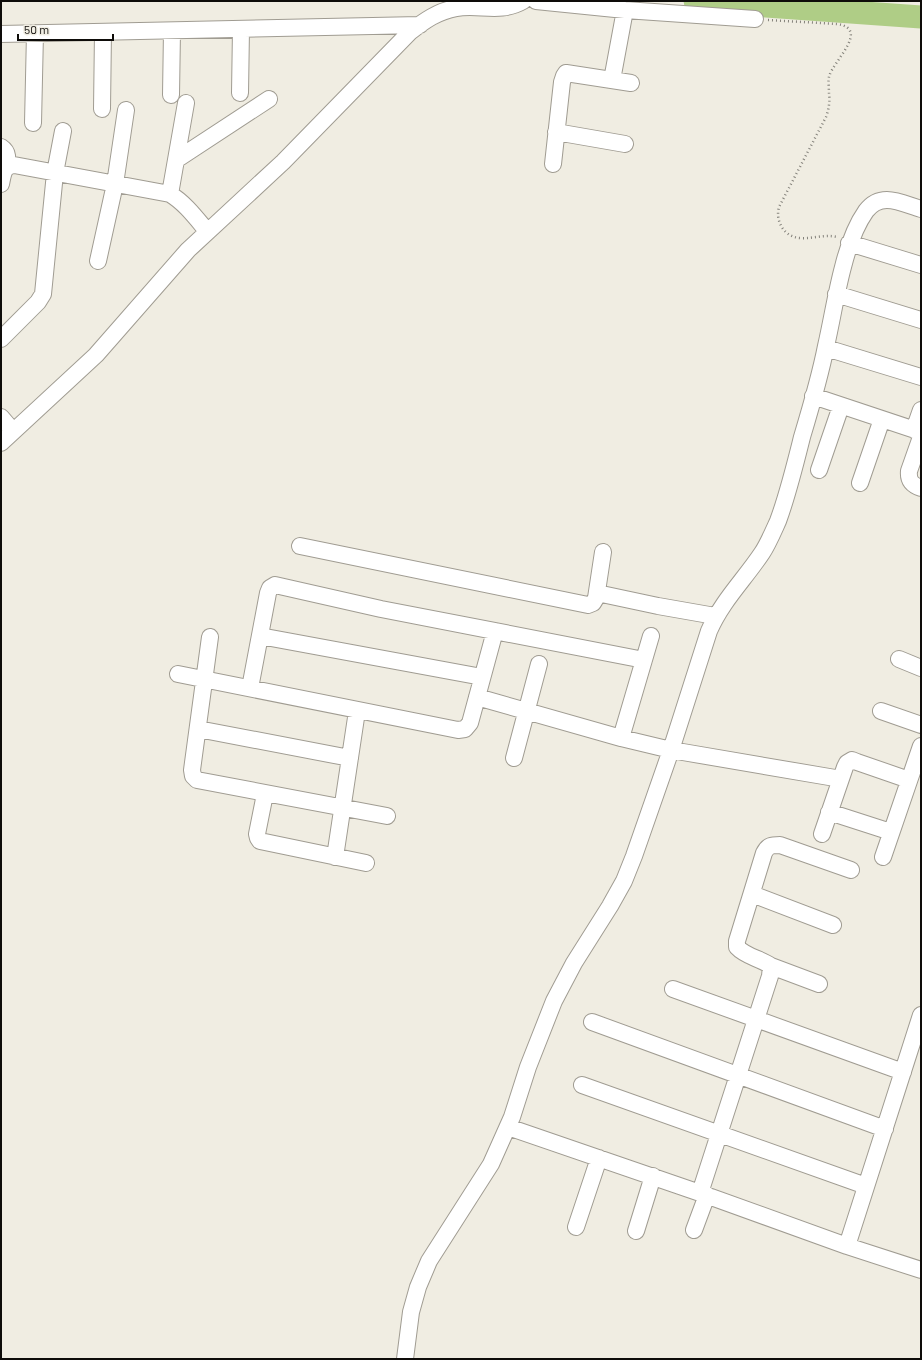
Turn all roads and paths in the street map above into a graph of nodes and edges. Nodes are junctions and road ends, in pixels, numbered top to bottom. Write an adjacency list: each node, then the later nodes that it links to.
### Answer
1 (523, 1): 5 (street)
2 (536, 1): 3 (street)
3 (625, 10): 4 (street); 11 (street)
4 (755, 19): 32 (path)
5 (420, 25): 6 (street); 31 (street)
6 (241, 29): 7 (street); 13 (street)
7 (172, 31): 8 (street); 14 (street)
8 (103, 32): 9 (street); 17 (street)
9 (35, 33): 10 (street); 19 (street)
10 (1, 34)
11 (612, 80): 12 (street); 21 (street)
12 (631, 83)
13 (240, 93)
14 (171, 95)
15 (268, 99): 24 (street)
16 (186, 103): 24 (street)
17 (102, 109)
18 (126, 110): 28 (street)
19 (33, 123)
20 (63, 131): 26 (street)
21 (556, 132): 22 (street); 25 (street)
22 (625, 144)
23 (1, 147): 27 (street)
24 (176, 160): 29 (street)
25 (553, 164)
26 (55, 173): 27 (street); 28 (street); 37 (street)
27 (3, 176)
28 (115, 184): 29 (street); 33 (street)
29 (170, 194): 31 (street)
30 (921, 209): 32 (street)
31 (208, 231): 45 (street)
32 (849, 243): 34 (street); 35 (street)
33 (98, 261)
34 (921, 265)
35 (836, 294): 36 (street); 38 (street)
36 (921, 320)
37 (1, 339)
38 (826, 348): 39 (street); 40 (street)
39 (921, 377)
40 (813, 396): 41 (street); 54 (street)
41 (842, 406): 44 (street); 48 (street)
42 (921, 410): 46 (street)
43 (1, 417): 45 (street)
44 (882, 419): 46 (street); 49 (street)
45 (14, 431): 47 (street)
46 (919, 433): 50 (street)
47 (1, 443)
48 (819, 470)
49 (860, 483)
50 (921, 488)
51 (300, 546): 53 (street)
52 (603, 552): 53 (street)
53 (597, 592): 54 (street)
54 (716, 616): 75 (street)
55 (495, 631): 56 (street); 60 (street); 64 (street)
56 (260, 636): 64 (street); 66 (street)
57 (651, 636): 60 (street)
58 (210, 637): 65 (street)
59 (899, 659): 62 (street)
60 (644, 660): 73 (street)
61 (539, 664): 69 (street)
62 (921, 668)
63 (178, 674): 65 (street)
64 (482, 677): 67 (street)
65 (205, 679): 66 (street); 72 (street)
66 (250, 688): 68 (street)
67 (477, 697): 68 (street); 69 (street)
68 (357, 710): 76 (street)
69 (527, 711): 73 (street); 77 (street)
70 (881, 711): 71 (street)
71 (921, 725)
72 (198, 729): 76 (street); 80 (street)
73 (621, 738): 75 (street)
74 (921, 746): 79 (street)
75 (671, 750): 78 (street); 101 (street)
76 (350, 758): 81 (street)
77 (514, 758)
78 (841, 779): 79 (street); 82 (street)
79 (909, 780): 84 (street)
80 (265, 794): 81 (street); 86 (street)
81 (343, 808): 83 (street); 86 (street)
82 (829, 812): 84 (street); 85 (street)
83 (387, 816)
84 (891, 832): 87 (street)
85 (822, 834)
86 (335, 857): 88 (street)
87 (883, 857)
88 (366, 864)
89 (851, 870): 90 (street)
90 (752, 894): 91 (street); 92 (street)
91 (833, 925)
92 (771, 966): 93 (street); 96 (street)
93 (819, 984)
94 (673, 989): 96 (street)
95 (921, 1015): 98 (street)
96 (757, 1019): 98 (street); 99 (street)
97 (592, 1022): 99 (street)
98 (903, 1072): 102 (street)
99 (739, 1076): 102 (street); 103 (street)
100 (582, 1085): 103 (street)
101 (508, 1127): 104 (street); 113 (street)
102 (885, 1129): 106 (street)
103 (719, 1134): 106 (street); 107 (street)
104 (599, 1158): 105 (street); 108 (street)
105 (652, 1176): 107 (street); 110 (street)
106 (866, 1186): 111 (street)
107 (704, 1194): 109 (street); 111 (street)
108 (576, 1228)
109 (694, 1230)
110 (636, 1232)
111 (847, 1246): 112 (street)
112 (921, 1270)
113 (405, 1359)

